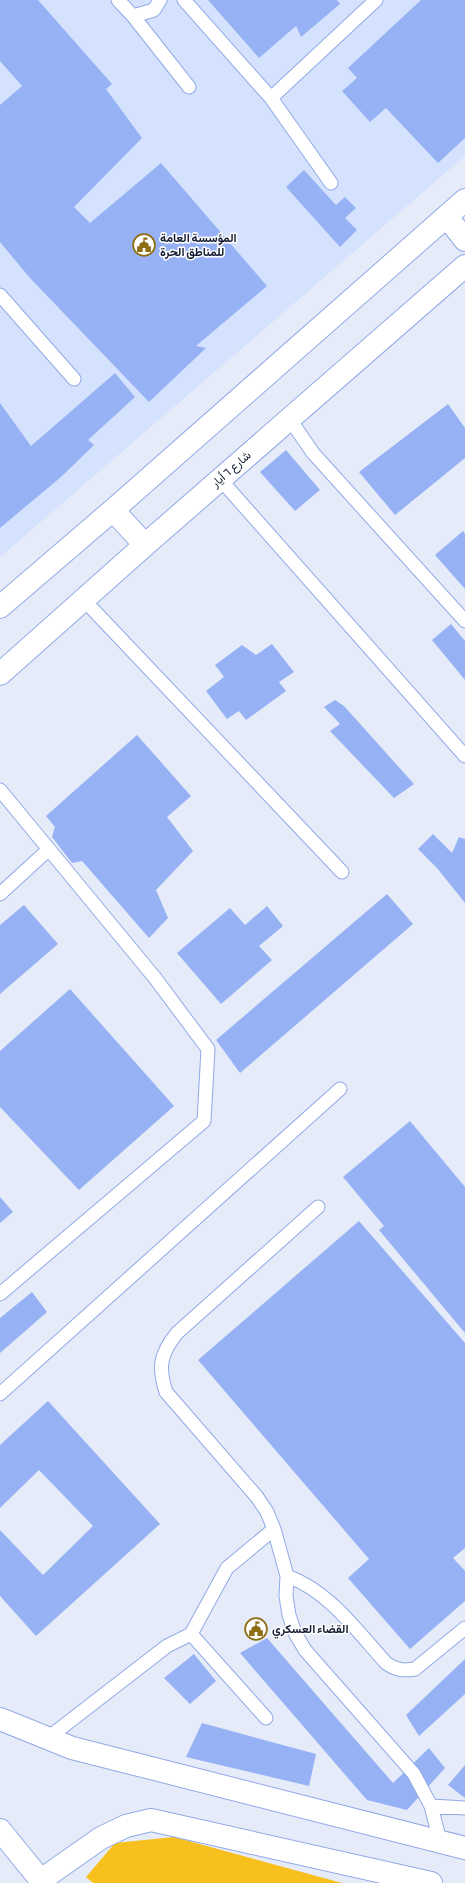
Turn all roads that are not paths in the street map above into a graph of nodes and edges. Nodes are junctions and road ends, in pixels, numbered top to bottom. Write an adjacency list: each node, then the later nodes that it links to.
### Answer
1 (118, 0): 5 (lane)
2 (160, 0): 5 (lane)
3 (184, 0): 7 (lane)
4 (376, 0): 7 (lane)
5 (133, 16): 6 (lane)
6 (189, 87)
7 (271, 98): 8 (lane)
8 (331, 183)
9 (465, 200): 10 (main road)
10 (447, 217): 11 (main road); 17 (main road)
11 (465, 240)
12 (465, 266): 15 (main road, شارع ٦ أيار)
13 (0, 295): 14 (lane)
14 (74, 380)
15 (289, 418): 16 (main road, شارع ٦ أيار); 21 (lane)
16 (220, 479): 18 (main road, شارع ٦ أيار); 23 (lane)
17 (113, 510): 18 (main road); 20 (main road)
18 (145, 545): 19 (main road, شارع ٦ أيار)
19 (83, 599): 22 (main road, شارع ٦ أيار); 26 (lane)
20 (0, 607)
21 (465, 621)
22 (0, 674)
23 (465, 756)
24 (0, 790): 25 (lane)
25 (48, 850): 27 (lane); 30 (lane)
26 (342, 872)
27 (0, 894)
28 (340, 1089): 31 (lane)
29 (318, 1207): 32 (lane)
30 (0, 1293)
31 (0, 1394)
32 (274, 1529): 33 (lane); 35 (lane)
33 (287, 1576): 34 (lane); 39 (lane)
34 (465, 1628)
35 (192, 1634): 36 (lane); 38 (lane)
36 (266, 1718)
37 (0, 1719): 38 (main road)
38 (48, 1738): 42 (main road)
39 (431, 1806): 40 (lane); 42 (lane)
40 (465, 1808)
41 (0, 1830): 44 (main road)
42 (440, 1841): 43 (main road)
43 (465, 1848)
44 (42, 1882): 45 (main road)
45 (431, 1883)

